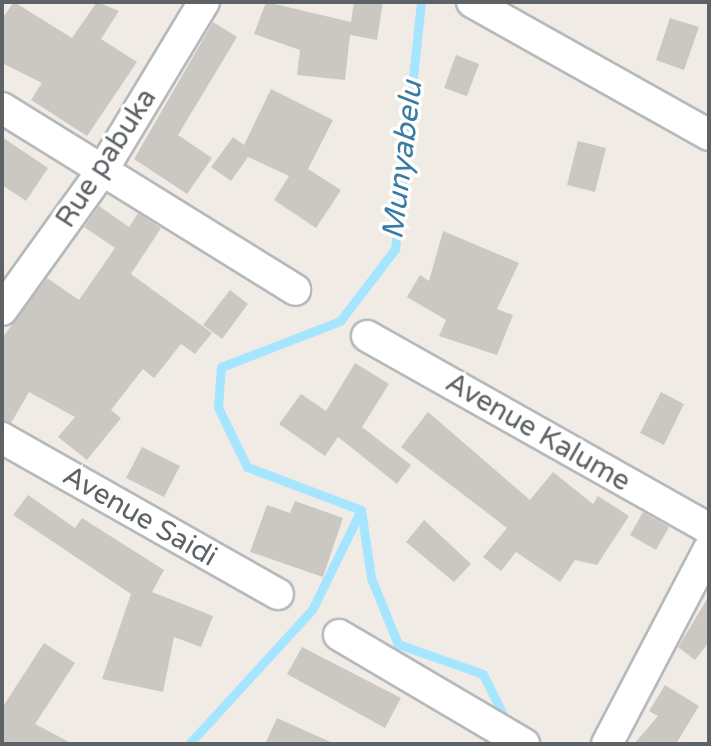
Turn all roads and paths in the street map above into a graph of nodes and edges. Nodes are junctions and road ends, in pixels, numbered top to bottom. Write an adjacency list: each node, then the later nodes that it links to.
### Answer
1 (204, 2): 5 (street, Rue pabuka)
2 (472, 2): 4 (street)
3 (2, 108): 5 (street)
4 (709, 135)
5 (102, 171): 6 (street); 7 (street, Rue pabuka)
6 (295, 290)
7 (2, 310)
8 (367, 336): 10 (street, Avenue Kalume)
9 (2, 438): 12 (street, Avenue Saidi)
10 (709, 529)
11 (709, 549): 15 (street)
12 (278, 594)
13 (339, 635): 14 (street)
14 (524, 744)
15 (607, 744)

